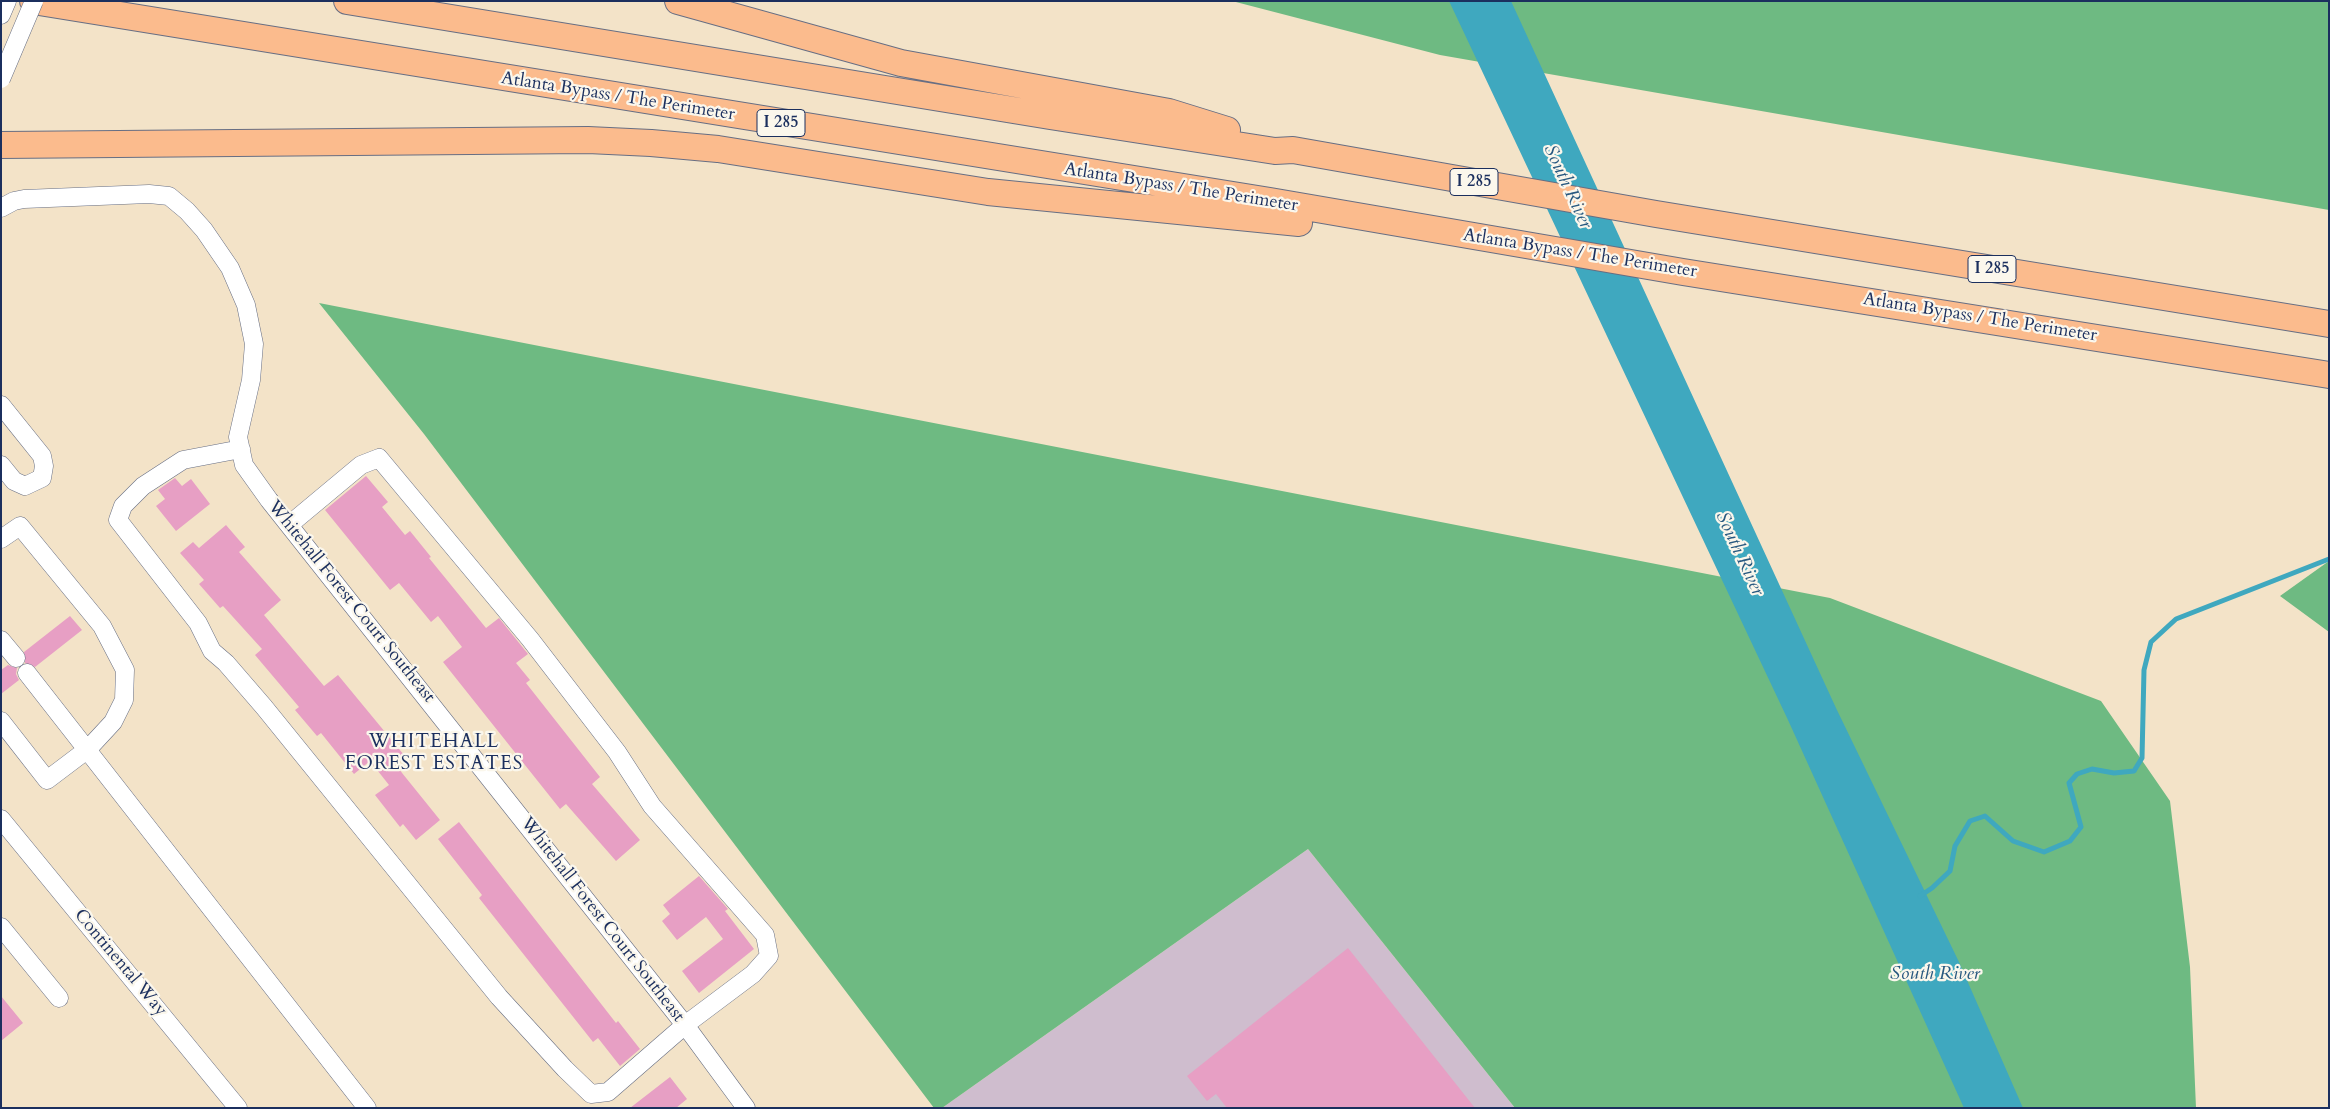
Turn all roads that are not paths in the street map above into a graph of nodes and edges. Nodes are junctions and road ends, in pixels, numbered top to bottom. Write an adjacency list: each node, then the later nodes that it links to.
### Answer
1 (7, 1): 5 (street)
2 (34, 1): 6 (street, bridge); 10 (highway, Atlanta Bypass / The Perimeter / I 285)
3 (347, 1): 8 (highway, I 285)
4 (678, 1): 8 (highway)
5 (1, 15)
6 (1, 79)
7 (1, 145): 10 (highway)
8 (1293, 150): 11 (highway, I 285)
9 (1, 208): 14 (street, Whitehall Forest Court Southeast)
10 (1529, 246): 12 (highway, Atlanta Bypass / The Perimeter / I 285)
11 (2329, 324)
12 (2329, 375)
13 (1, 405): 15 (street)
14 (241, 449): 16 (street, Whitehall Forest Court Southeast); 26 (street)
15 (1, 465)
16 (288, 525): 26 (street, Whitehall Forest Court Southeast); 26 (street)
17 (1, 540): 22 (street)
18 (1, 640): 19 (street)
19 (16, 658)
20 (27, 673): 22 (street)
21 (1, 720): 22 (street)
22 (88, 749): 28 (street)
23 (1, 819): 27 (street, Continental Way)
24 (1, 926): 25 (street)
25 (59, 998)
26 (685, 1025): 29 (street, Whitehall Forest Court Southeast)
27 (238, 1108)
28 (367, 1108)
29 (746, 1108)

